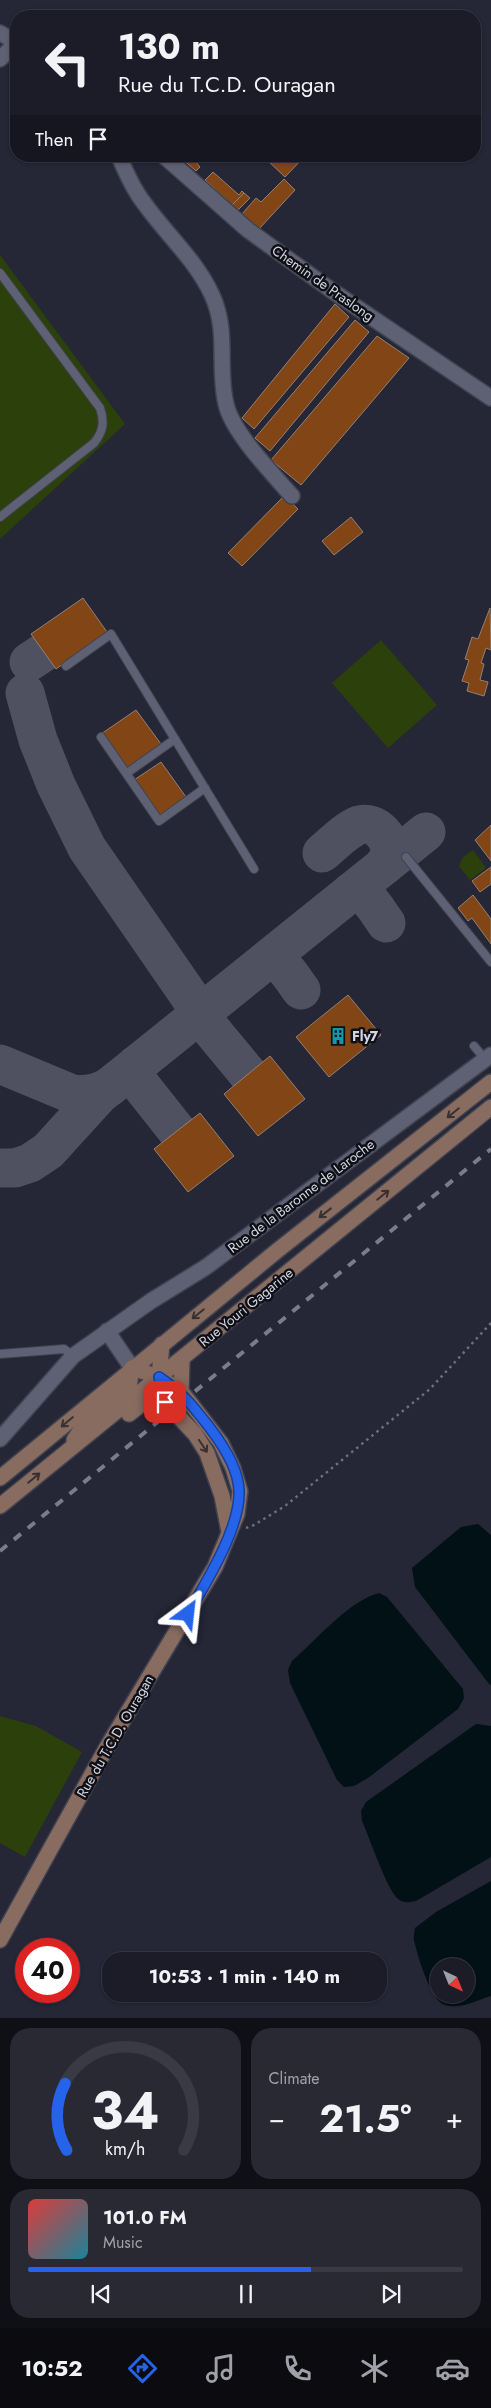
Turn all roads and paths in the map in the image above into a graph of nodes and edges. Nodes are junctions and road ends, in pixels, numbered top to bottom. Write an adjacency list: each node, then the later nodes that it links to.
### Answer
1 (10, 49): 2 (street)
2 (0, 59)
3 (122, 162): 7 (street)
4 (171, 162): 6 (street, Chemin de Praslong)
5 (0, 273): 8 (lane)
6 (491, 398)
7 (292, 496)
8 (0, 517)
9 (66, 666): 11 (lane)
10 (101, 737): 12 (lane)
11 (175, 739): 12 (lane); 13 (lane)
12 (127, 773): 13 (lane)
13 (205, 788): 15 (lane)
14 (406, 857): 16 (lane)
15 (254, 869)
16 (491, 962)
17 (474, 1046): 18 (lane)
18 (488, 1057): 22 (street, Rue de la Baronne de Laroche)
19 (491, 1082): 23 (main road, Rue Youri Gagarine, one-way to 23)
20 (491, 1107): 26 (main road, Rue Youri Gagarine, one-way to 20)
21 (491, 1323): 35 (path)
22 (106, 1331): 25 (street, Rue de la Baronne de Laroche); 27 (street)
23 (162, 1344): 27 (main road, Rue Youri Gagarine); 28 (main road)
24 (0, 1354): 25 (lane)
25 (73, 1356): 31 (street, Rue de la Baronne de Laroche)
26 (182, 1359): 28 (main road, Rue Youri Gagarine); 29 (main road)
27 (132, 1368): 28 (main road, Rue du T.C.D. Ouragan); 32 (main road); 33 (main road, Rue Youri Gagarine, one-way to 33)
28 (159, 1377): 29 (main road, Rue du T.C.D. Ouragan); 30 (main road); 32 (main road, Rue Youri Gagarine)
29 (180, 1391): 35 (main road, Rue du T.C.D. Ouragan)
30 (165, 1402): 32 (main road); 35 (main road, one-way to 35)
31 (0, 1438)
32 (68, 1450): 34 (main road, Rue Youri Gagarine, one-way to 32)
33 (0, 1478)
34 (0, 1506)
35 (229, 1532): 36 (main road, Rue du T.C.D. Ouragan)
36 (0, 1940)

